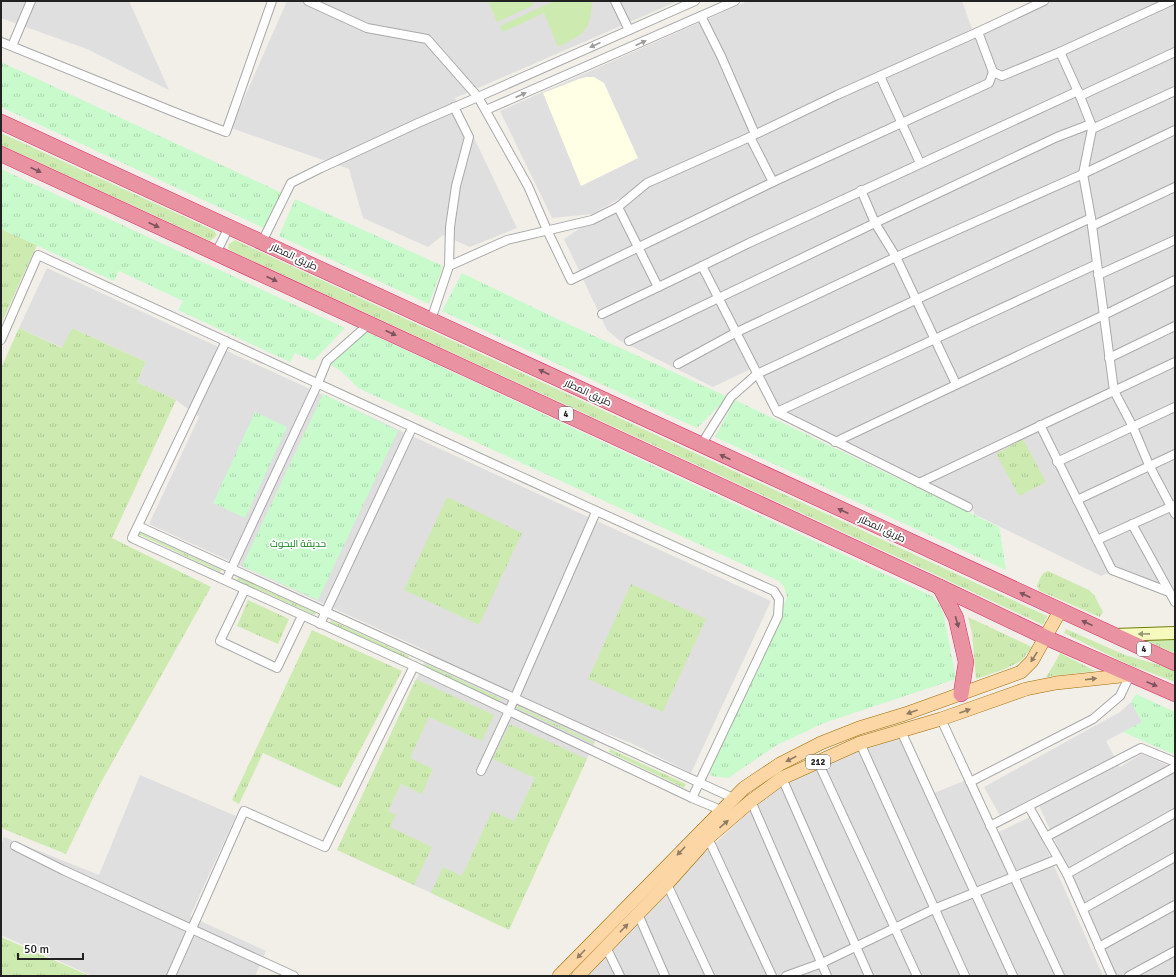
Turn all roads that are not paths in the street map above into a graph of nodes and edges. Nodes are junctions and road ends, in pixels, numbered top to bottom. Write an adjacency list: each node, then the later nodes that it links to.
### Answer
1 (31, 1): 13 (street)
2 (272, 1): 13 (street)
3 (308, 1): 22 (street)
4 (615, 1): 10 (street)
5 (695, 1): 10 (street)
6 (735, 1): 9 (street)
7 (1044, 1): 11 (street)
8 (1171, 1): 14 (street)
9 (701, 16): 24 (street, one-way to 9); 29 (street)
10 (629, 30): 22 (street, one-way to 22)
11 (978, 32): 16 (street); 17 (street)
12 (1, 42): 13 (street)
13 (12, 46)
14 (1060, 52): 18 (street); 21 (street)
15 (1175, 52): 21 (street)
16 (993, 72): 18 (street); 19 (street)
17 (880, 76): 26 (street); 29 (street)
18 (1002, 76): 19 (street)
19 (989, 83): 26 (street)
20 (1175, 91): 27 (street)
21 (1079, 93): 27 (street); 31 (street)
22 (478, 97): 23 (street); 24 (street)
23 (454, 107): 42 (street); 47 (street)
24 (486, 110): 40 (street)
25 (1, 122): 39 (highway, طريق المطار)
26 (901, 124): 31 (street); 33 (street)
27 (1092, 126): 32 (street); 37 (street)
28 (1175, 130): 32 (street)
29 (752, 135): 33 (street); 36 (street)
30 (1, 154): 44 (highway, 4, one-way to 44)
31 (920, 163): 35 (street)
32 (1082, 174): 38 (street); 45 (street)
33 (773, 182): 43 (street)
34 (1175, 187): 38 (street)
35 (862, 190): 37 (street); 48 (street)
36 (618, 207): 40 (street); 43 (street)
37 (875, 222): 45 (street); 52 (street)
38 (1091, 222): 46 (street); 53 (street)
39 (229, 227): 42 (highway, طريق المطار); 44 (street)
40 (547, 230): 43 (street); 47 (street)
41 (1175, 240): 49 (street)
42 (262, 242): 56 (highway, طريق المطار)
43 (638, 248): 51 (street)
44 (216, 253): 57 (highway, 4, one-way to 57)
45 (896, 257): 53 (street); 59 (street)
46 (1097, 264): 49 (street); 61 (street)
47 (449, 266): 56 (street)
48 (702, 266): 51 (street); 52 (street)
49 (1098, 275): 55 (street)
50 (1175, 280): 55 (street)
51 (658, 287): 54 (street)
52 (719, 299): 59 (street); 63 (street)
53 (916, 299): 61 (street); 67 (street)
54 (602, 314)
55 (1104, 316): 64 (street); 69 (street)
56 (431, 320): 77 (highway, طريق المطار, one-way to 56)
57 (369, 324): 68 (street); 91 (highway, 4, one-way to 91)
58 (1175, 326): 64 (street)
59 (735, 333): 66 (street); 67 (street)
60 (1, 340): 62 (street)
61 (934, 340): 69 (street); 72 (street)
62 (226, 341): 68 (street); 87 (street)
63 (629, 341)
64 (1109, 358): 70 (street)
65 (1175, 362): 70 (street)
66 (678, 364)
67 (757, 374): 72 (street); 77 (street)
68 (318, 383): 75 (street); 89 (street)
69 (956, 384): 76 (street)
70 (1114, 391): 73 (street); 74 (street)
71 (1175, 407): 74 (street)
72 (777, 412): 76 (street)
73 (1040, 426): 79 (street); 81 (street)
74 (1132, 427): 79 (street); 80 (street)
75 (412, 428): 85 (street); 96 (street)
76 (835, 442): 81 (street)
77 (700, 445): 95 (highway, طريق المطار, one-way to 77)
78 (1175, 454): 80 (street)
79 (1057, 462): 82 (street)
80 (1149, 465): 82 (street); 84 (street)
81 (919, 483): 83 (street)
82 (1077, 500): 88 (street)
83 (968, 508)
84 (1174, 509): 86 (street)
85 (596, 512): 109 (street); 120 (street)
86 (1132, 524): 88 (street); 93 (street)
87 (138, 526): 89 (street); 90 (street)
88 (1097, 540): 93 (street)
89 (231, 568): 90 (street); 96 (street)
90 (226, 580): 92 (street)
91 (940, 587): 101 (highway, 4); 107 (highway, one-way to 107)
92 (245, 589): 97 (street); 97 (street)
93 (1169, 592): 94 (street)
94 (1175, 602)
95 (1060, 611): 100 (highway, طريق المطار, one-way to 95); 101 (main road, 212)
96 (326, 612): 98 (street); 109 (street)
97 (302, 616): 98 (street)
98 (320, 624): 103 (street)
99 (1175, 633): 100 (main road, one-way to 100)
100 (1114, 635): 102 (highway, طريق المطار / 4)
101 (1046, 638): 104 (main road, 212, one-way to 104); 105 (highway, 4)
102 (1175, 663)
103 (414, 666): 110 (street); 142 (street)
104 (1021, 672): 106 (main road); 107 (main road, 212)
105 (1130, 675): 106 (main road, 212, one-way to 105); 108 (highway, one-way to 108); 119 (street)
106 (1026, 689): 111 (main road, 212, one-way to 106)
107 (962, 694): 122 (main road, 212, one-way to 122)
108 (1175, 694)
109 (514, 698): 110 (street); 120 (street)
110 (509, 711): 117 (street); 121 (street)
111 (941, 719): 112 (main road, 212); 119 (street)
112 (901, 731): 113 (main road, 212); 136 (street)
113 (860, 743): 114 (main road, 212); 138 (street)
114 (818, 762): 118 (main road, 212); 141 (street)
115 (1175, 762): 124 (street)
116 (1175, 767): 128 (street)
117 (481, 771)
118 (782, 778): 123 (main road, 212); 143 (street)
119 (970, 782): 127 (street)
120 (699, 783): 121 (street); 122 (street)
121 (692, 798): 125 (street)
122 (733, 798): 125 (main road, 212)
123 (751, 801): 129 (main road, 212, one-way to 123); 147 (street)
124 (1029, 807): 127 (street); 128 (street)
125 (721, 810): 150 (main road, 212, one-way to 150)
126 (1175, 813): 133 (street)
127 (990, 826): 134 (street)
128 (1046, 837): 132 (street)
129 (708, 838): 135 (main road, 212); 155 (street)
130 (15, 846): 142 (street)
131 (1175, 857): 139 (street)
132 (1058, 859): 133 (street); 134 (street)
133 (1067, 874): 139 (street)
134 (1013, 876): 136 (street); 162 (street)
135 (667, 884): 140 (main road, 212); 154 (street)
136 (974, 892): 138 (street); 161 (street)
137 (1175, 905): 145 (street)
138 (934, 909): 141 (street); 160 (street)
139 (1083, 909): 145 (street)
140 (638, 914): 144 (main road, 212, one-way to 140); 153 (street)
141 (895, 928): 143 (street); 159 (street)
142 (192, 929): 148 (street); 149 (street)
143 (855, 946): 147 (street); 158 (street)
144 (606, 947): 151 (main road, 212); 152 (street)
145 (1099, 948): 163 (street)
146 (1175, 951): 164 (street)
147 (822, 963): 156 (street); 157 (street)
148 (171, 976)
149 (294, 976)
150 (559, 976)
151 (578, 976)
152 (620, 976)
153 (665, 976)
154 (710, 976)
155 (772, 976)
156 (786, 976)
157 (827, 976)
158 (869, 976)
159 (917, 976)
160 (965, 976)
161 (1013, 976)
162 (1060, 976)
163 (1112, 976)
164 (1129, 976)

